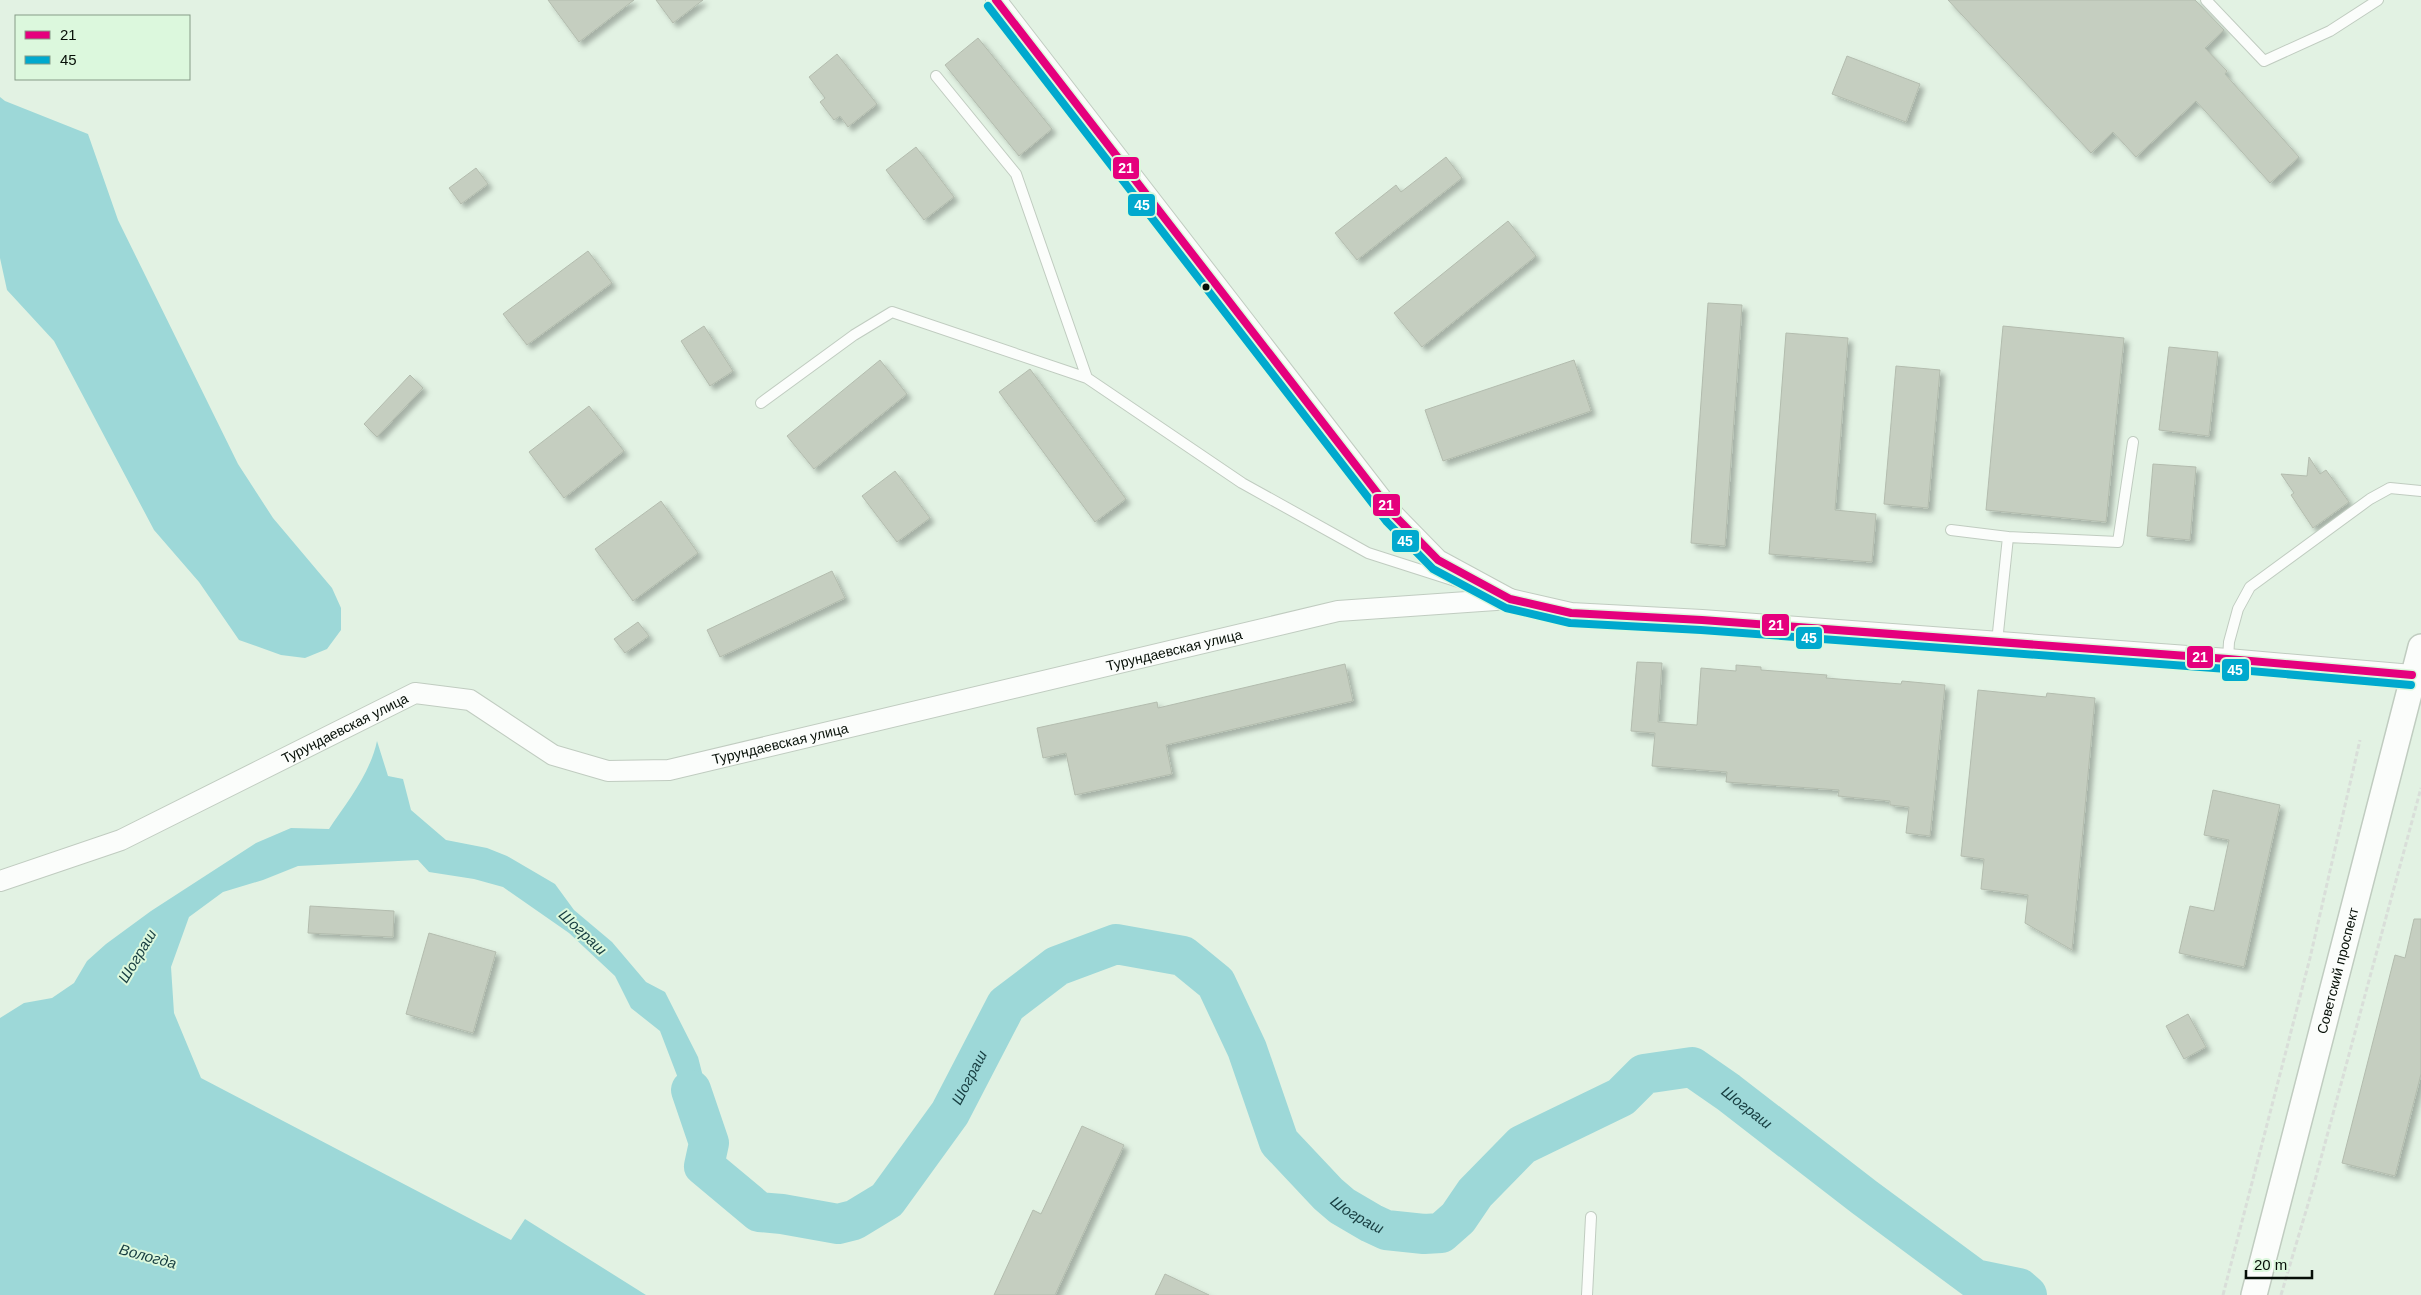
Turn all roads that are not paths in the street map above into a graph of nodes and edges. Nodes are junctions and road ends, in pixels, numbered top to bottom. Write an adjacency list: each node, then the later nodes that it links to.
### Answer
1 (996, 0): 11 (street)
2 (2206, 0): 3 (lane)
3 (2378, 0)
4 (936, 76): 5 (lane)
5 (1087, 378): 6 (lane); 11 (lane)
6 (761, 402)
7 (2132, 442): 10 (lane)
8 (2421, 491): 14 (lane)
9 (1951, 530): 10 (lane)
10 (2008, 537): 12 (lane)
11 (1510, 599): 12 (street, Турундаевская улица); 16 (street, Турундаевская улица)
12 (1996, 642): 14 (street, Турундаевская улица)
13 (2421, 647): 15 (street, Советский проспект)
14 (2228, 660): 15 (street, Турундаевская улица)
15 (2417, 676): 19 (street, Советский проспект)
16 (0, 881)
17 (1592, 1217): 18 (lane)
18 (1587, 1295)
19 (2254, 1295)

